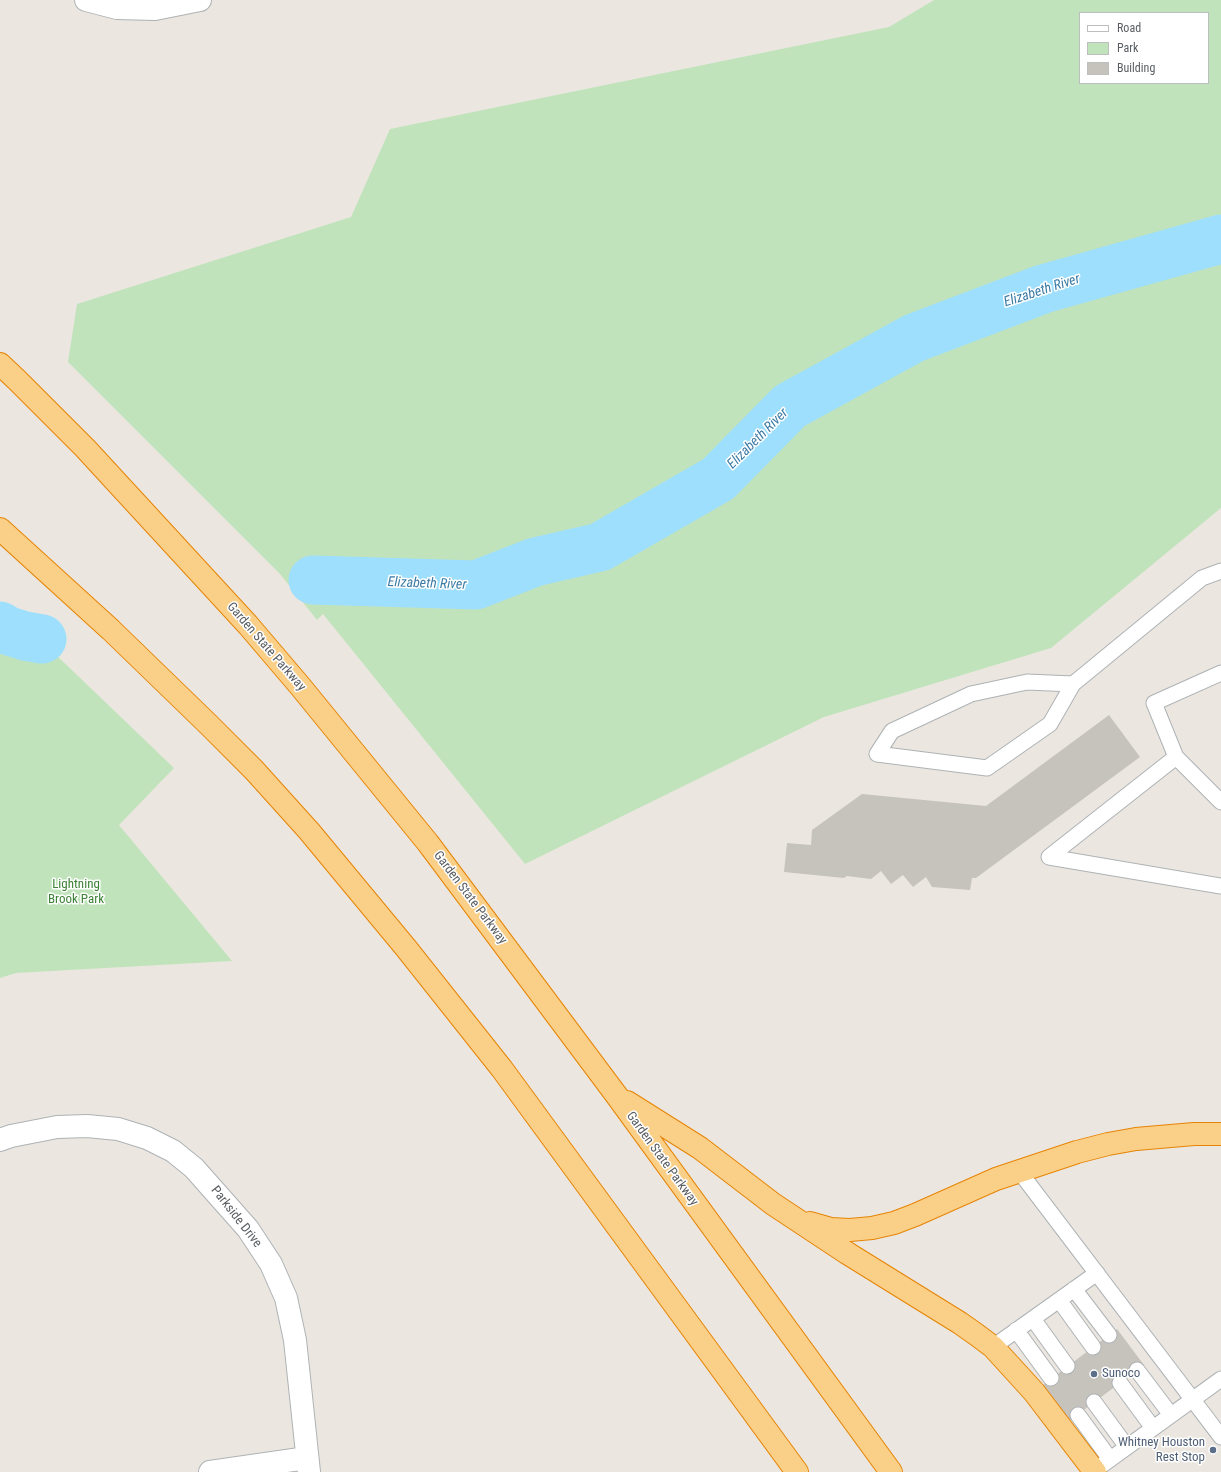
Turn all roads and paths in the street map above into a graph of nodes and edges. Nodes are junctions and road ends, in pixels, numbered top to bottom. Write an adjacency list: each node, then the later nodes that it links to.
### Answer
1 (86, 0): 2 (street)
2 (200, 0)
3 (0, 359): 5 (highway)
4 (0, 364): 5 (highway, Garden State Parkway)
5 (17, 380): 13 (highway, Garden State Parkway)
6 (0, 529): 41 (highway)
7 (1221, 571): 9 (lane)
8 (1221, 674): 10 (lane)
9 (1073, 684): 9 (lane)
10 (1176, 758): 11 (lane); 12 (lane)
11 (1221, 802)
12 (1221, 886)
13 (617, 1096): 17 (highway); 42 (highway, Garden State Parkway)
14 (1221, 1134): 16 (highway)
15 (0, 1140): 38 (street, Parkside Drive)
16 (1019, 1171): 17 (highway); 18 (lane)
17 (773, 1204): 24 (highway)
18 (1097, 1273): 19 (lane); 31 (lane)
19 (1074, 1289): 20 (lane); 23 (lane)
20 (1059, 1300): 21 (lane); 25 (lane)
21 (1033, 1318): 22 (lane); 26 (lane)
22 (1016, 1330): 24 (lane); 28 (lane)
23 (1109, 1335)
24 (992, 1347): 39 (highway)
25 (1093, 1347)
26 (1067, 1366)
27 (1137, 1370): 34 (lane)
28 (1051, 1378)
29 (1221, 1379): 31 (lane)
30 (1120, 1383): 35 (lane)
31 (1192, 1400): 34 (lane); 36 (lane)
32 (1094, 1402): 37 (lane)
33 (1078, 1415): 39 (lane)
34 (1171, 1415): 35 (lane)
35 (1153, 1428): 37 (lane)
36 (1221, 1437)
37 (1127, 1447): 39 (lane)
38 (308, 1465): 40 (street)
39 (1100, 1467)
40 (210, 1472)
41 (797, 1472)
42 (891, 1472)

